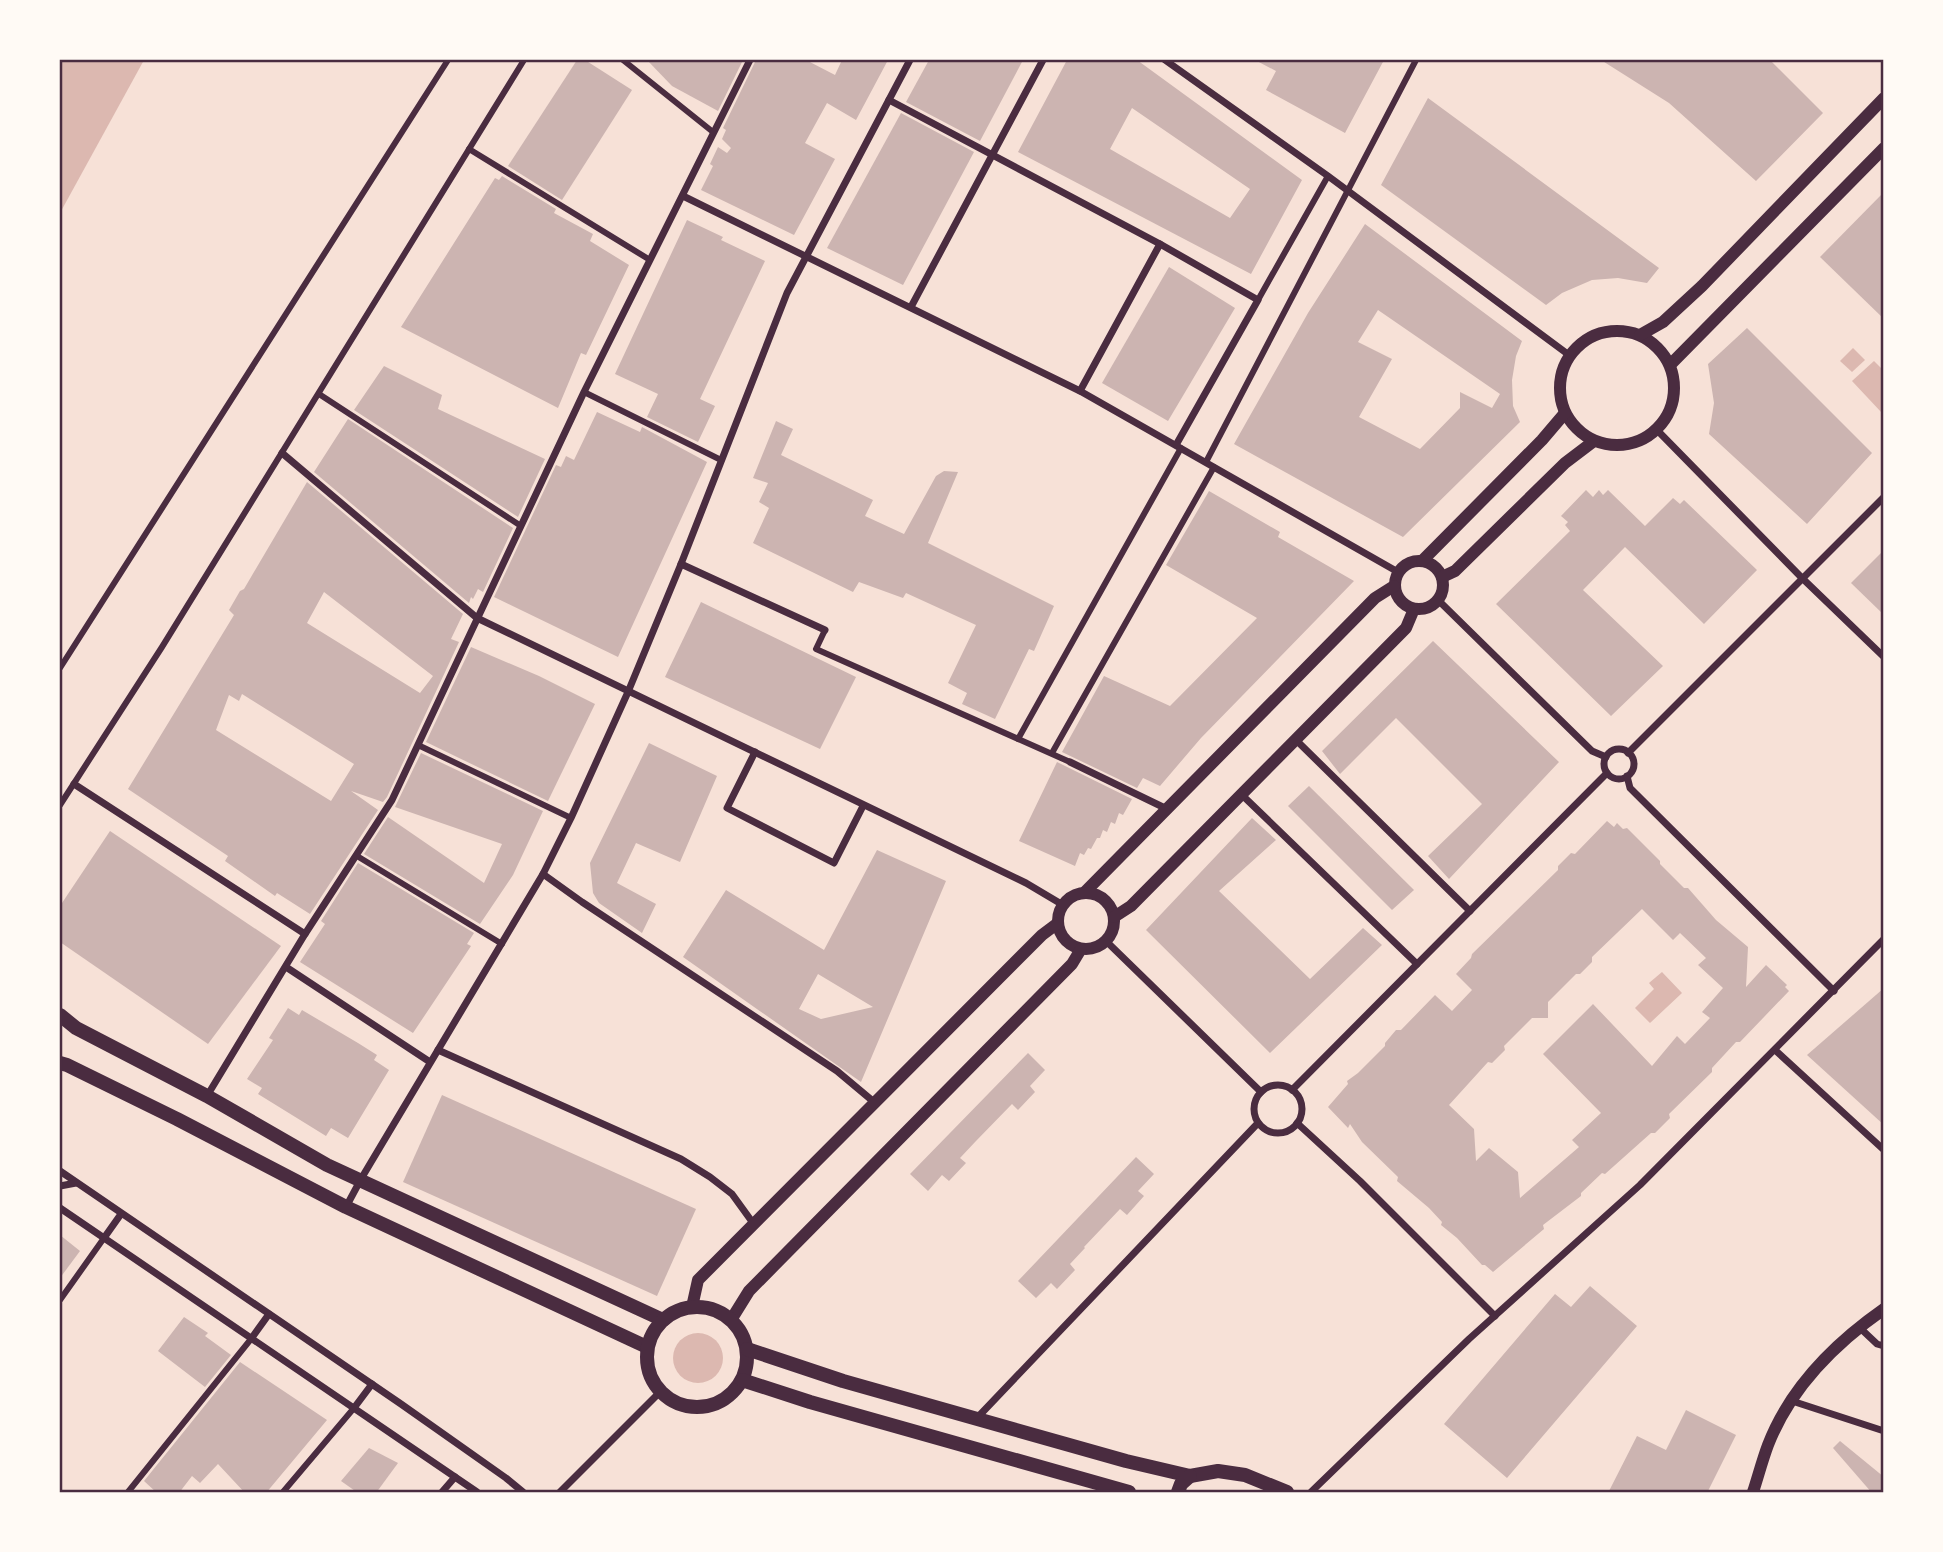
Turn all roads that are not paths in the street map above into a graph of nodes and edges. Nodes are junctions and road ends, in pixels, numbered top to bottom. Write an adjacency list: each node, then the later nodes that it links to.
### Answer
1 (448, 60): 50 (street)
2 (524, 60): 13 (street)
3 (623, 60): 11 (street)
4 (750, 60): 11 (street)
5 (910, 60): 10 (street)
6 (1042, 60): 14 (street)
7 (1165, 60): 15 (street)
8 (1416, 60): 16 (street)
9 (1884, 98): 23 (street)
10 (889, 100): 14 (street); 19 (street)
11 (713, 132): 17 (street)
12 (1884, 148): 25 (street)
13 (468, 149): 20 (street); 28 (street)
14 (991, 154): 18 (street); 22 (street)
15 (1328, 176): 16 (street); 21 (street)
16 (1348, 191): 24 (street); 35 (street)
17 (682, 197): 19 (street); 20 (street)
18 (1160, 244): 21 (street); 26 (street)
19 (805, 256): 22 (street); 34 (street)
20 (650, 260): 27 (street)
21 (1258, 300): 32 (street)
22 (911, 307): 26 (street)
23 (1640, 335): 24 (street); 25 (street)
24 (1569, 355): 29 (street)
25 (1670, 365): 30 (street)
26 (1080, 391): 32 (street)
27 (584, 392): 34 (street); 38 (street)
28 (319, 394): 33 (street); 38 (street)
29 (1564, 413): 31 (street); 39 (street)
30 (1656, 429): 31 (street); 43 (street)
31 (1594, 441): 42 (street)
32 (1179, 446): 35 (street); 52 (street)
33 (282, 453): 47 (street); 62 (street)
34 (721, 460): 40 (street)
35 (1206, 462): 36 (street)
36 (1214, 467): 41 (street); 56 (street)
37 (1884, 497): 43 (street)
38 (521, 526): 47 (street)
39 (1422, 561): 41 (street); 42 (street)
40 (681, 564): 48 (street); 51 (street)
41 (1398, 572): 44 (street)
42 (1442, 578): 45 (street)
43 (1802, 578): 49 (street); 57 (street)
44 (1394, 586): 46 (street); 66 (street)
45 (1438, 600): 46 (street); 58 (street)
46 (1414, 609): 53 (street)
47 (477, 618): 51 (street); 54 (street)
48 (825, 630): 52 (street)
49 (1884, 657)
50 (60, 668)
51 (628, 692): 55 (street); 67 (street)
52 (1018, 739): 56 (street)
53 (1296, 740): 63 (street); 72 (street)
54 (418, 745): 67 (street); 68 (street)
55 (755, 752): 65 (street); 65 (street)
56 (1052, 753): 59 (street)
57 (1628, 753): 58 (street); 61 (street)
58 (1606, 757): 60 (street)
59 (1070, 762): 66 (street)
60 (1607, 773): 61 (street); 72 (street)
61 (1627, 776): 82 (street)
62 (74, 784): 64 (street); 75 (street)
63 (1242, 795): 73 (street); 80 (street)
64 (60, 805)
65 (863, 806): 71 (street)
66 (1167, 809): 70 (street)
67 (571, 818): 69 (street)
68 (357, 856): 75 (street); 78 (street)
69 (543, 874): 78 (street); 91 (street)
70 (1084, 893): 71 (street); 73 (street)
71 (1063, 905): 74 (street)
72 (1469, 911): 80 (street)
73 (1114, 917): 77 (street)
74 (1058, 923): 79 (street); 91 (street)
75 (304, 934): 81 (street)
76 (1884, 939): 82 (street)
77 (1106, 941): 79 (street); 89 (street)
78 (502, 944): 84 (street)
79 (1081, 949): 110 (street)
80 (1417, 964): 88 (street)
81 (286, 967): 86 (street); 90 (street)
82 (1834, 992): 85 (street)
83 (60, 1014): 90 (main road)
84 (438, 1050): 86 (street); 102 (street)
85 (1775, 1050): 94 (street); 108 (street)
86 (430, 1062): 96 (street)
87 (60, 1063): 99 (main road)
88 (1292, 1090): 89 (street); 93 (street)
89 (1261, 1092): 92 (street)
90 (206, 1096): 96 (main road)
91 (874, 1102): 102 (street)
92 (1258, 1123): 93 (street); 121 (street)
93 (1297, 1123): 108 (street)
94 (1884, 1150)
95 (60, 1171): 97 (street)
96 (360, 1179): 99 (street); 109 (main road)
97 (77, 1183): 98 (street); 101 (street)
98 (60, 1186)
99 (346, 1207): 114 (main road)
100 (60, 1208): 103 (street)
101 (121, 1214): 103 (street); 107 (street)
102 (753, 1223): 105 (street)
103 (104, 1238): 104 (street); 112 (street)
104 (60, 1300)
105 (692, 1307): 109 (main road); 110 (main road)
106 (1884, 1309): 111 (street)
107 (269, 1314): 112 (street); 117 (street)
108 (1495, 1316): 136 (street)
109 (663, 1320): 114 (main road)
110 (731, 1320): 115 (main road)
111 (1859, 1326): 113 (street); 119 (street)
112 (251, 1339): 120 (street); 125 (street)
113 (1884, 1346)
114 (647, 1347): 118 (main road)
115 (747, 1349): 116 (main road); 121 (main road)
116 (742, 1380): 118 (main road); 133 (main road)
117 (372, 1384): 120 (street); 131 (street)
118 (660, 1392): 132 (street)
119 (1792, 1401): 122 (street); 137 (street)
120 (354, 1408): 124 (street); 128 (street)
121 (975, 1420): 123 (main road)
122 (1884, 1431)
123 (1190, 1476): 134 (main road); 135 (main road)
124 (455, 1477): 129 (street); 130 (street)
125 (133, 1486): 126 (street); 127 (street)
126 (128, 1493)
127 (141, 1493)
128 (283, 1493)
129 (442, 1493)
130 (477, 1493)
131 (523, 1493)
132 (560, 1493)
133 (1129, 1493)
134 (1178, 1493)
135 (1287, 1493)
136 (1311, 1493)
137 (1753, 1493)

